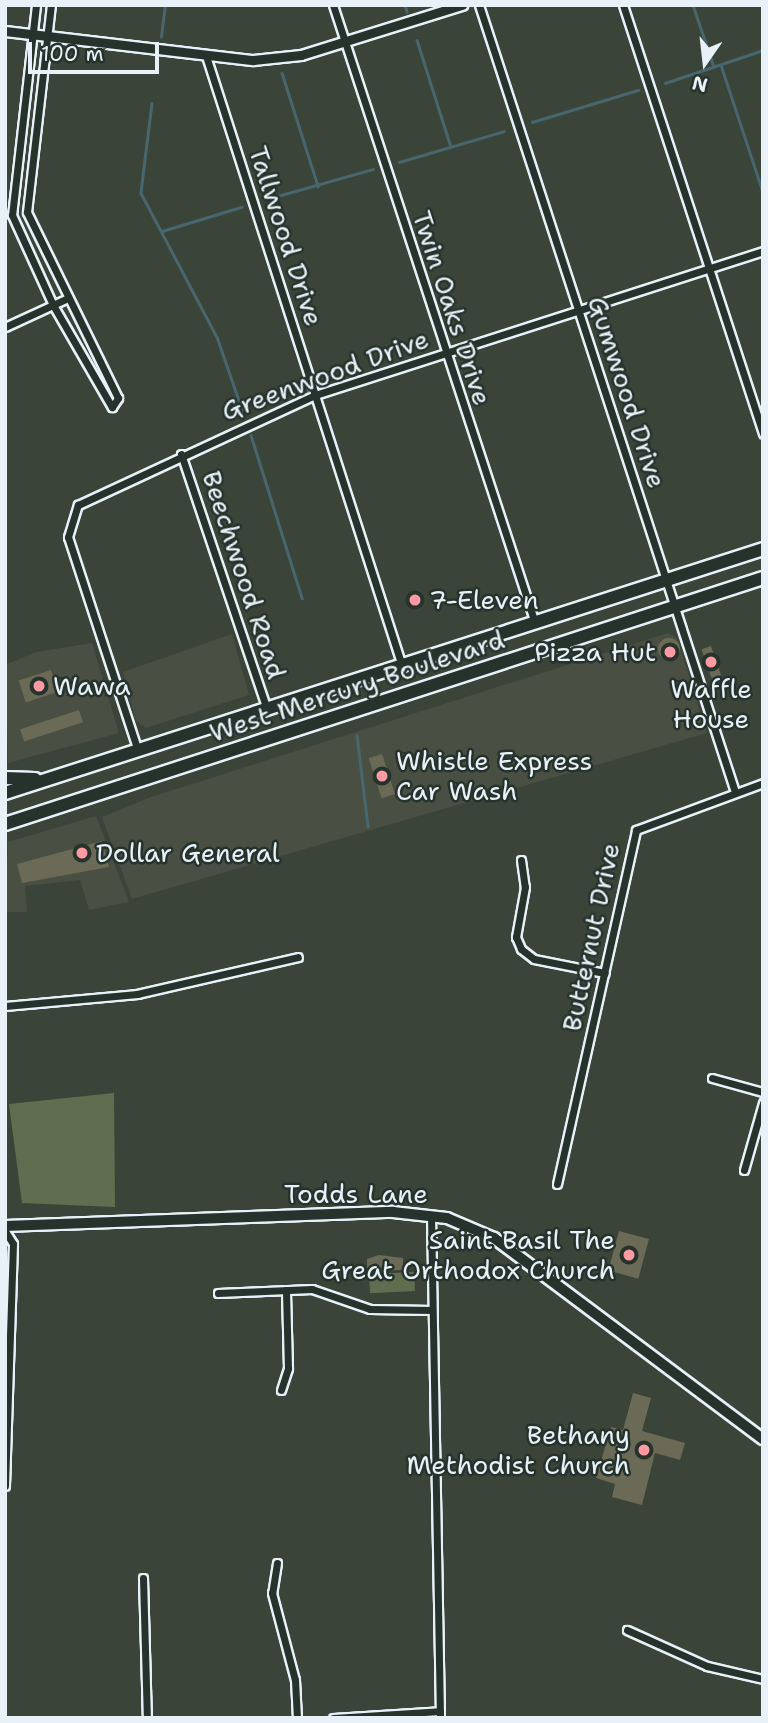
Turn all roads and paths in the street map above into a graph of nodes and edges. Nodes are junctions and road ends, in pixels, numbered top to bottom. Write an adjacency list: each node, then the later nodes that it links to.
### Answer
1 (36, 5): 8 (street)
2 (51, 5): 9 (street)
3 (333, 5): 10 (street, Twin Oaks Drive)
4 (462, 5): 10 (street)
5 (479, 5): 16 (street, Gumwood Drive)
6 (623, 5): 13 (street)
7 (5, 32): 8 (street)
8 (33, 35): 9 (street); 15 (street)
9 (47, 37): 11 (street); 14 (street)
10 (345, 43): 11 (street); 18 (street, Twin Oaks Drive)
11 (207, 59): 19 (street, Tallwood Drive)
12 (763, 251): 13 (street, Greenwood Drive)
13 (708, 268): 16 (street, Greenwood Drive); 20 (street)
14 (68, 298): 15 (street); 15 (street)
15 (53, 305): 17 (street)
16 (578, 311): 18 (street, Greenwood Drive); 24 (street, Gumwood Drive)
17 (5, 327)
18 (444, 354): 19 (street, Greenwood Drive); 26 (street, Twin Oaks Drive)
19 (315, 395): 21 (street, Greenwood Drive); 27 (street, Tallwood Drive)
20 (763, 434)
21 (181, 454): 28 (street, Beechwood Road); 29 (street, Greenwood Drive)
22 (763, 549): 24 (highway, West Mercury Boulevard)
23 (763, 578): 25 (highway, West Mercury Boulevard)
24 (667, 579): 25 (street, Gumwood Drive); 26 (highway, West Mercury Boulevard)
25 (676, 606): 33 (street, Gumwood Drive); 35 (highway, West Mercury Boulevard)
26 (535, 623): 27 (highway, West Mercury Boulevard)
27 (402, 666): 28 (highway, West Mercury Boulevard)
28 (267, 710): 29 (highway, West Mercury Boulevard)
29 (138, 751): 31 (highway, West Mercury Boulevard)
30 (5, 778): 31 (highway)
31 (46, 780): 34 (highway, West Mercury Boulevard)
32 (763, 783): 33 (street, Butternut Drive)
33 (735, 792): 38 (street, Butternut Drive)
34 (5, 793)
35 (5, 824)
36 (521, 860): 38 (street)
37 (298, 957): 39 (street)
38 (605, 973): 44 (street, Butternut Drive)
39 (5, 1006)
40 (712, 1078): 41 (street)
41 (763, 1092)
42 (763, 1103): 43 (street)
43 (744, 1170)
44 (557, 1184)
45 (430, 1215): 46 (main road, Todds Lane); 49 (street); 51 (main road, Todds Lane)
46 (5, 1228): 52 (street)
47 (286, 1290): 48 (street); 49 (street); 50 (street)
48 (218, 1293)
49 (432, 1310): 57 (street)
50 (281, 1390)
51 (763, 1439)
52 (5, 1486)
53 (276, 1563): 59 (street)
54 (142, 1577): 58 (street)
55 (627, 1630): 56 (street)
56 (763, 1679)
57 (440, 1714): 60 (street)
58 (147, 1718)
59 (298, 1718)
60 (333, 1718)

